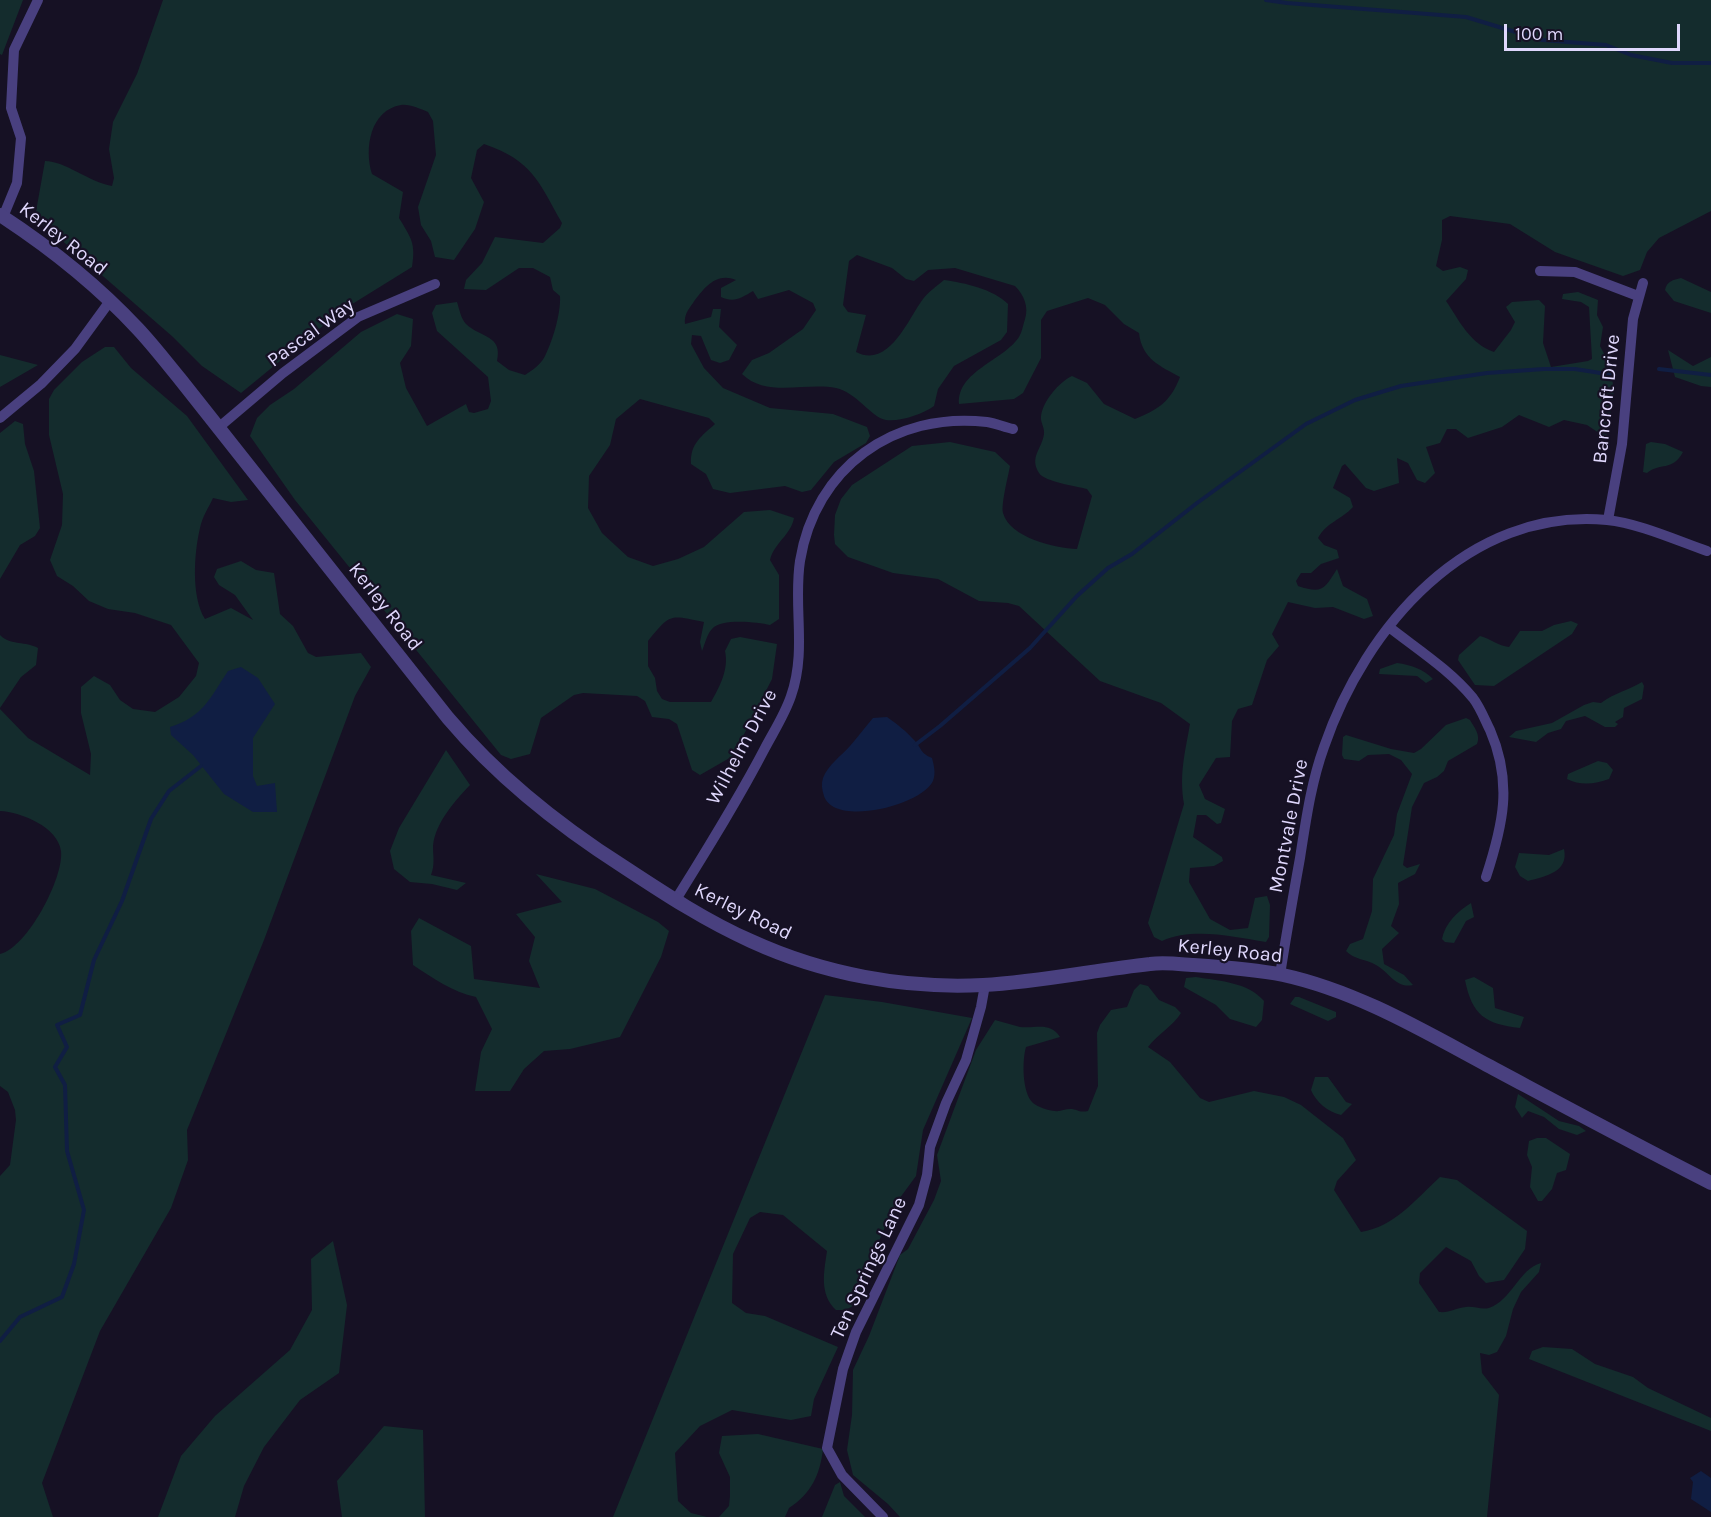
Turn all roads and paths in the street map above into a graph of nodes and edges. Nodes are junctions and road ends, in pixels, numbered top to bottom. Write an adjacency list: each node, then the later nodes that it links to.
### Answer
1 (38, 0): 2 (street)
2 (1, 216): 7 (street, Kerley Road)
3 (1540, 272): 6 (street)
4 (1643, 283): 6 (street, Bancroft Drive)
5 (435, 284): 9 (street, Pascal Way)
6 (1638, 296): 11 (street, Bancroft Drive)
7 (110, 301): 8 (street); 9 (street, Kerley Road)
8 (0, 418)
9 (218, 428): 15 (street, Kerley Road)
10 (1013, 429): 15 (street, Wilhelm Drive)
11 (1608, 520): 12 (street, Montvale Drive); 13 (street, Montvale Drive)
12 (1707, 551)
13 (1389, 627): 14 (street); 16 (street, Montvale Drive)
14 (1486, 877)
15 (675, 901): 17 (street, Kerley Road)
16 (1280, 975): 17 (street, Kerley Road); 18 (street, Kerley Road)
17 (985, 985): 19 (street, Ten Springs Lane)
18 (1711, 1183)
19 (884, 1517)

